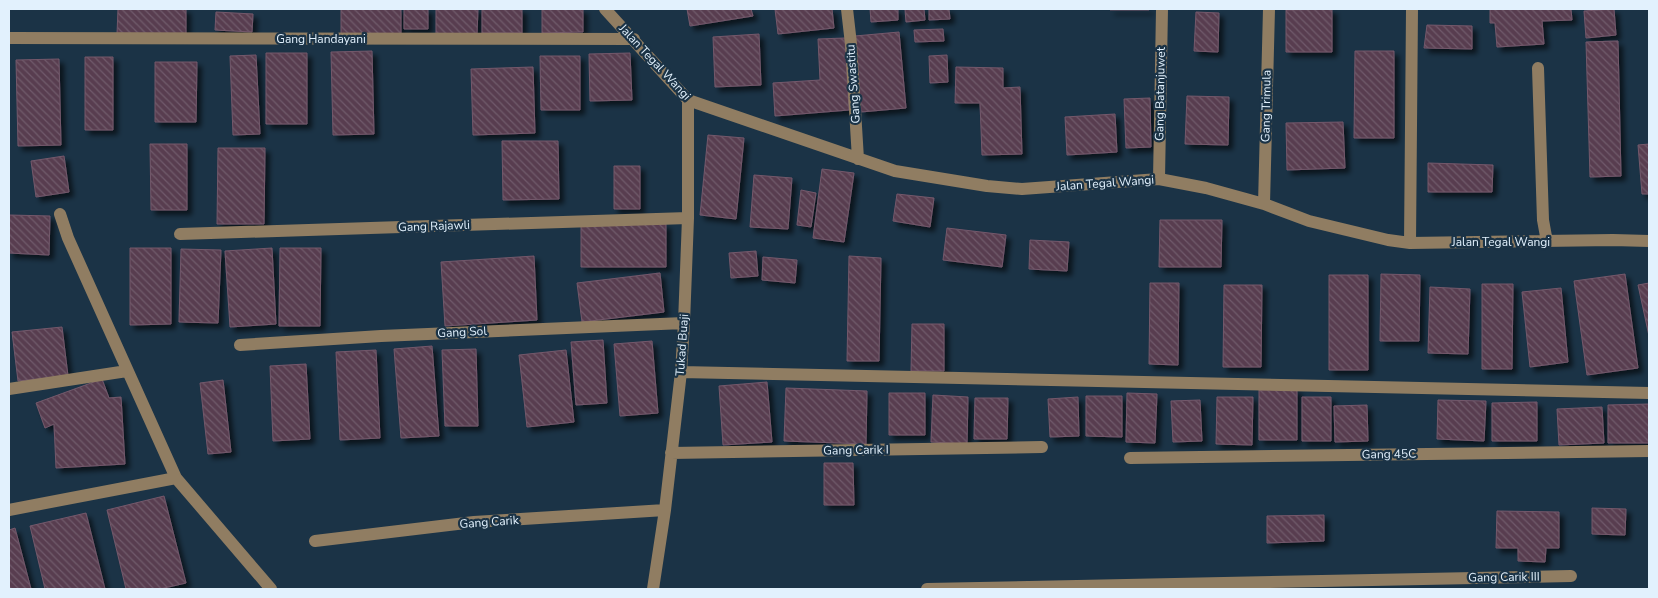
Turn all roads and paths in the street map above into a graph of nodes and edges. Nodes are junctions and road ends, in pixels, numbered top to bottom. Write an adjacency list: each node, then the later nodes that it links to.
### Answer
1 (605, 9): 7 (street, Jalan Tegal Wangi)
2 (847, 9): 10 (street, Gang Swastitu)
3 (1162, 9): 11 (street, Gang Batanjuwet)
4 (1269, 9): 12 (street, Gang Trimula)
5 (1412, 9): 18 (street)
6 (9, 38): 7 (street, Gang Handayani)
7 (634, 39): 9 (street, Jalan Tegal Wangi)
8 (1538, 68): 17 (street)
9 (688, 100): 10 (street, Jalan Tegal Wangi); 14 (street, Tukad Buaji)
10 (858, 159): 11 (street, Jalan Tegal Wangi)
11 (1159, 179): 12 (street, Jalan Tegal Wangi)
12 (1264, 204): 18 (street, Jalan Tegal Wangi)
13 (60, 214): 21 (street)
14 (688, 218): 15 (street, Gang Rajawli); 19 (street, Tukad Buaji)
15 (180, 234)
16 (1649, 241): 17 (street, Jalan Tegal Wangi)
17 (1547, 242): 18 (street, Jalan Tegal Wangi)
18 (1410, 243)
19 (684, 323): 20 (street, Gang Sol); 22 (street, Tukad Buaji)
20 (240, 345)
21 (127, 371): 23 (street); 29 (street)
22 (681, 372): 24 (street); 27 (street, Tukad Buaji)
23 (9, 389)
24 (1649, 393)
25 (1042, 447): 27 (street, Gang Carik I)
26 (1649, 451): 28 (street, Gang 45C)
27 (671, 452): 31 (street, Tukad Buaji)
28 (1130, 458)
29 (176, 478): 30 (street); 34 (street)
30 (9, 510)
31 (665, 510): 32 (street, Gang Carik); 35 (street, Tukad Buaji)
32 (315, 541)
33 (1571, 576): 36 (street, Gang Carik III)
34 (271, 589)
35 (653, 589)
36 (927, 589)

